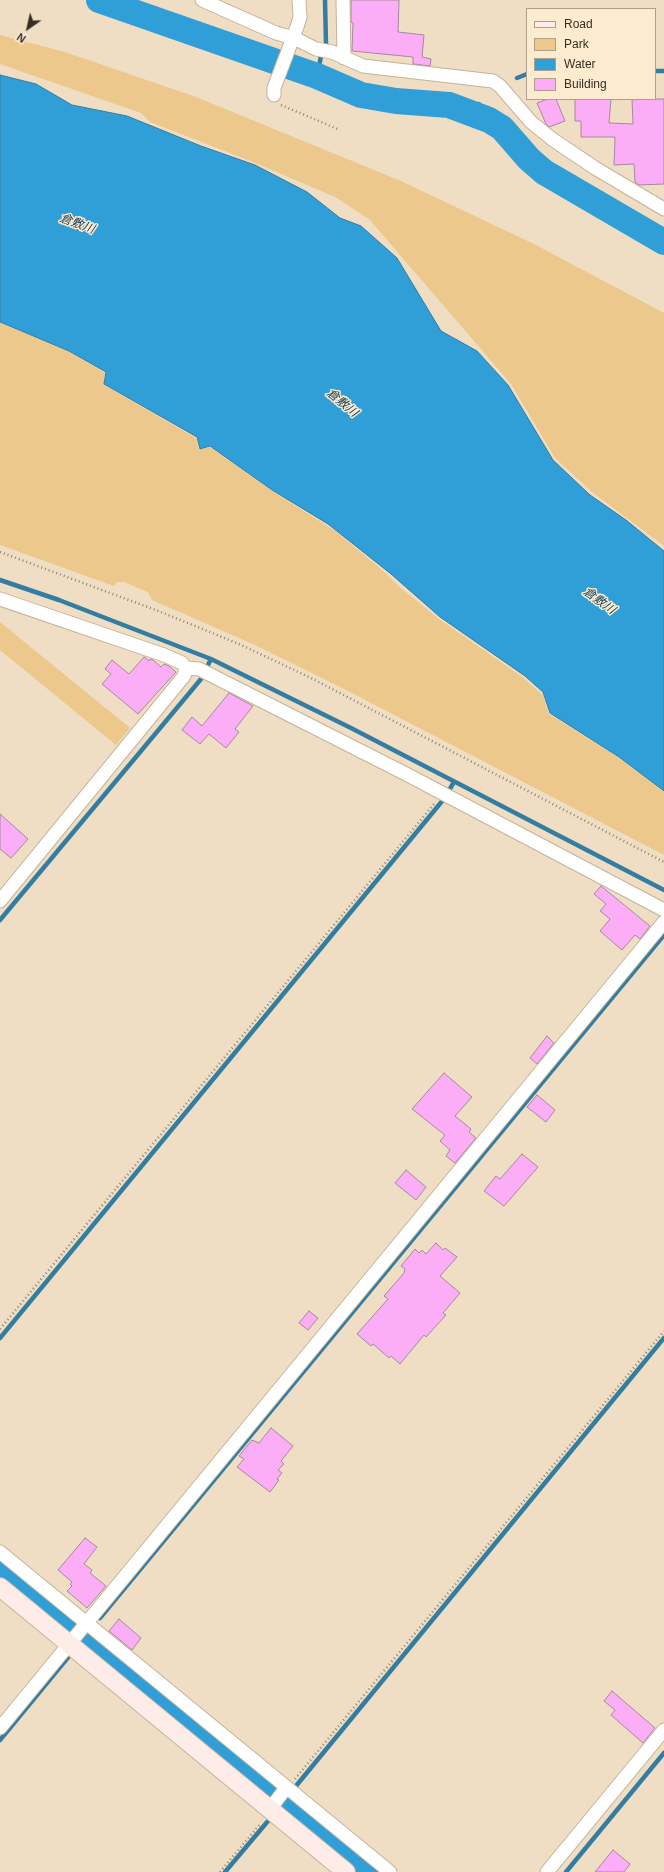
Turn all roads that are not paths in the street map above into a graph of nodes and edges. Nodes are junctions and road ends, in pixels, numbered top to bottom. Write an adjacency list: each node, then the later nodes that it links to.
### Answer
1 (202, 0): 4 (street)
2 (299, 0): 4 (street)
3 (343, 0): 5 (street)
4 (292, 41): 5 (street); 6 (street)
5 (344, 58): 7 (street)
6 (274, 95)
7 (664, 209)
8 (0, 599): 9 (street)
9 (198, 671): 10 (street); 11 (street)
10 (0, 900)
11 (664, 910)
12 (664, 922): 15 (street)
13 (0, 1552): 15 (street)
14 (0, 1587): 15 (street)
15 (79, 1631): 16 (street); 18 (street); 18 (street)
16 (0, 1728)
17 (664, 1730): 21 (street)
18 (279, 1798): 19 (street); 20 (street)
19 (346, 1872)
20 (390, 1872)
21 (547, 1872)

